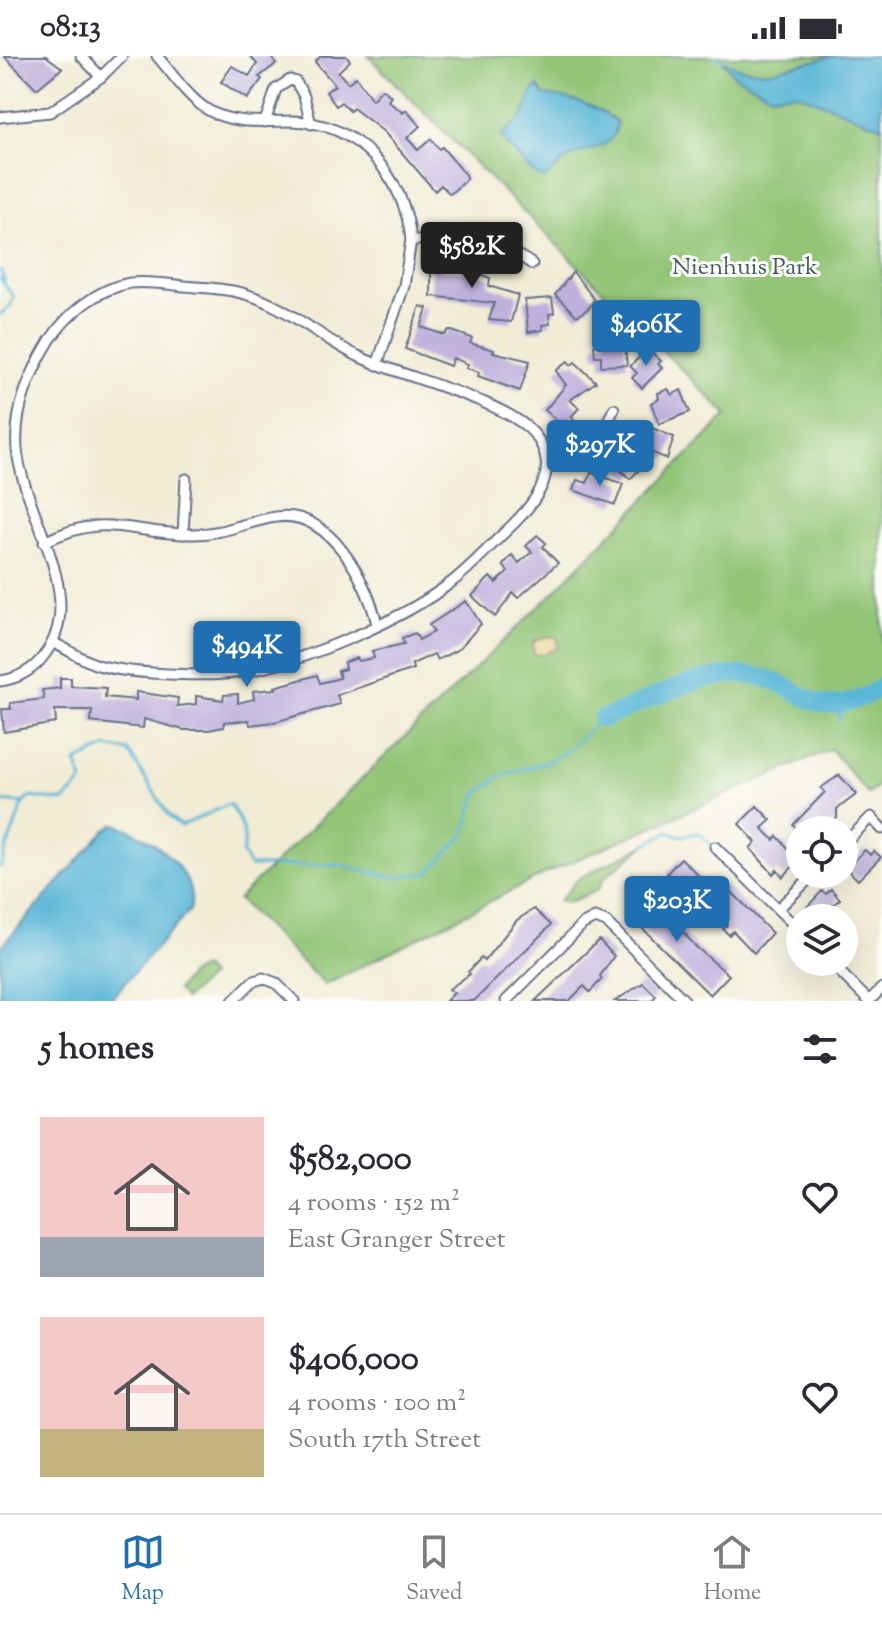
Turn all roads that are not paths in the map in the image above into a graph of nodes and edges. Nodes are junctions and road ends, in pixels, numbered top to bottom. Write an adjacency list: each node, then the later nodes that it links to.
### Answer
1 (81, 56): 4 (street)
2 (122, 56): 4 (street)
3 (157, 56): 6 (street)
4 (101, 77): 5 (street)
5 (0, 117)
6 (265, 122): 7 (street); 7 (street)
7 (311, 124): 8 (street)
8 (411, 240): 9 (street); 10 (street)
9 (532, 264)
10 (377, 365): 12 (street); 15 (street)
11 (614, 409): 12 (street)
12 (546, 458): 16 (street)
13 (186, 479): 14 (street)
14 (183, 534): 15 (street); 16 (street)
15 (44, 542): 17 (street)
16 (377, 624): 17 (street)
17 (54, 643): 18 (street)
18 (0, 681)
19 (882, 829): 20 (street)
20 (858, 830)
21 (715, 847): 23 (street)
22 (800, 888): 23 (street)
23 (778, 909): 24 (street)
24 (786, 917)
25 (844, 976): 31 (street)
26 (882, 988): 31 (street)
27 (233, 1001): 28 (street)
28 (294, 1001)
29 (506, 1001): 30 (street)
30 (685, 1001)
31 (869, 1001)

